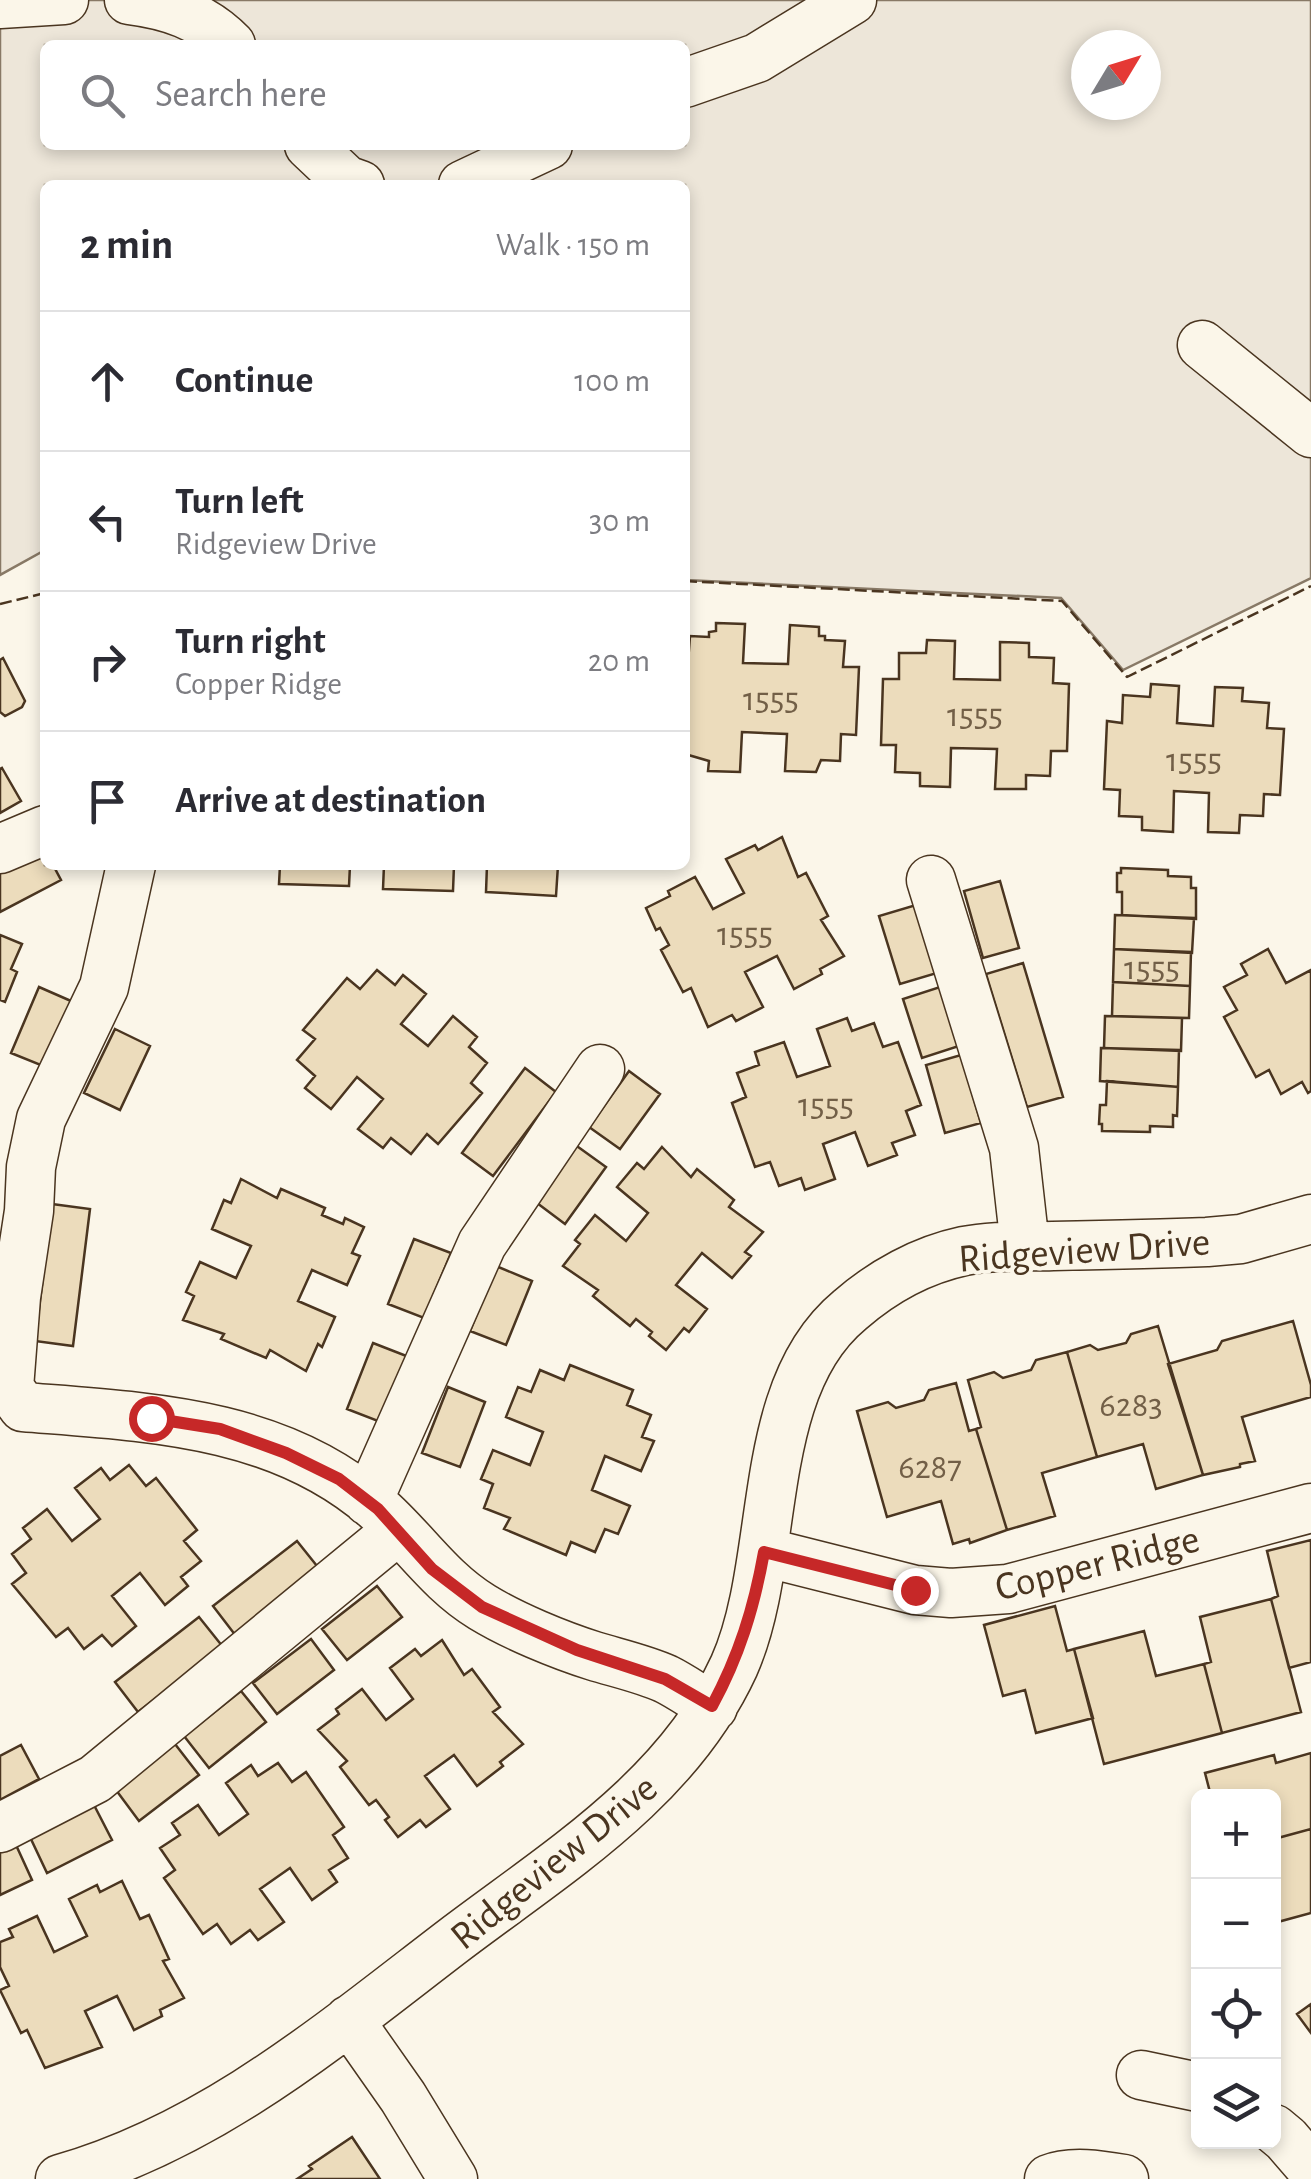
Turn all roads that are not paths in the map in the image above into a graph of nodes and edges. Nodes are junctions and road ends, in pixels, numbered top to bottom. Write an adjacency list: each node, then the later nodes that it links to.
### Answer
1 (64, 0): 5 (street)
2 (129, 0): 6 (street)
3 (214, 0): 7 (street)
4 (852, 0): 8 (street)
5 (0, 4)
6 (228, 40)
7 (233, 40)
8 (690, 82)
9 (315, 150): 11 (street)
10 (537, 150): 12 (street)
11 (346, 180)
12 (473, 180)
13 (1202, 346): 14 (street)
14 (1311, 433)
15 (40, 832): 16 (street)
16 (0, 849)
17 (130, 870): 23 (street)
18 (931, 880): 21 (street)
19 (600, 1068): 23 (street)
20 (1311, 1220): 21 (street, Ridgeview Drive)
21 (1026, 1246): 24 (street, Ridgeview Drive)
22 (1311, 1508): 24 (street, Copper Ridge)
23 (383, 1516): 25 (street); 26 (street)
24 (764, 1552): 25 (street, Ridgeview Drive)
25 (712, 1706): 27 (street, Ridgeview Drive)
26 (0, 1828)
27 (349, 2020): 32 (street, Ridgeview Drive); 33 (street)
28 (1142, 2075): 29 (street)
29 (1191, 2086)
30 (1281, 2135): 31 (street)
31 (1311, 2168)
32 (60, 2179)
33 (452, 2179)
34 (1048, 2179): 35 (street)
35 (1124, 2179)

